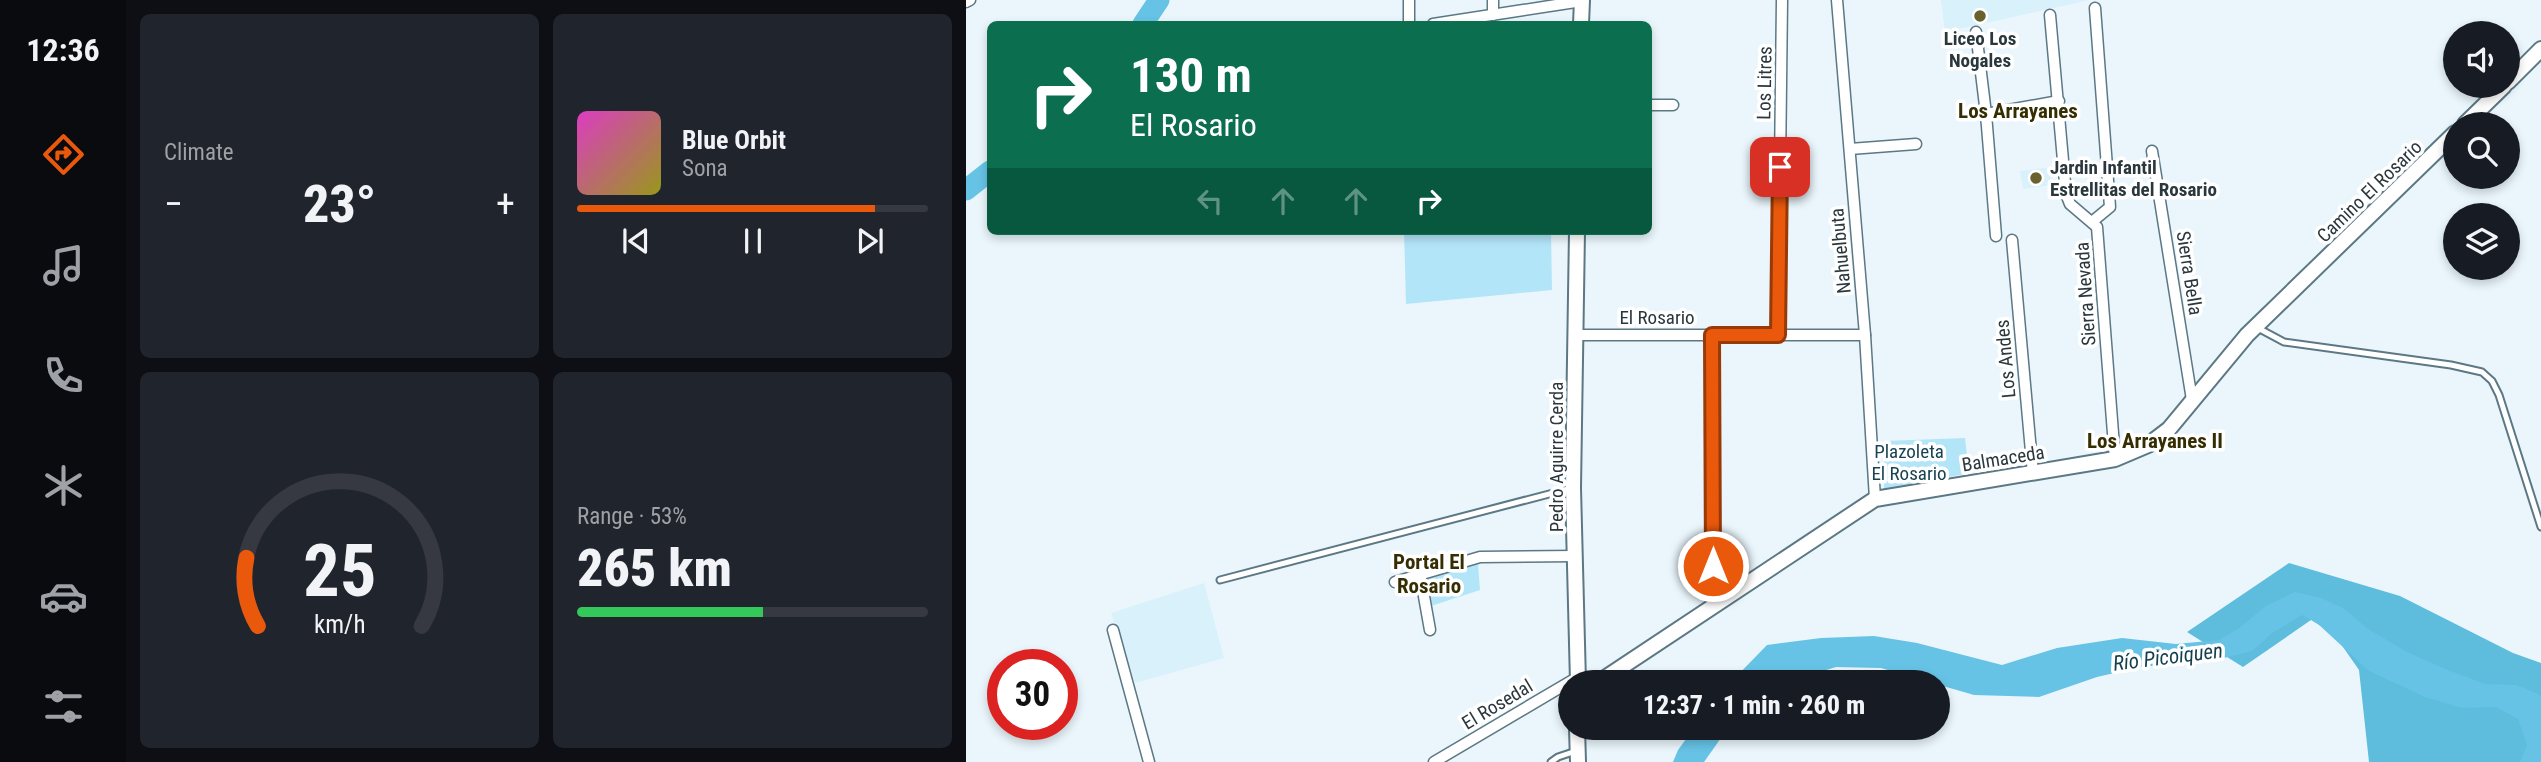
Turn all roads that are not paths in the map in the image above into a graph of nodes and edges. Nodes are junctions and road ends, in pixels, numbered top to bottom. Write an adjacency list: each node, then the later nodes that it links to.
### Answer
1 (1409, 0): 9 (street)
2 (1493, 0): 7 (street)
3 (1582, 0): 7 (street); 11 (street)
4 (1782, 0): 33 (street, Los Litres)
5 (1837, 0): 23 (street, Nahuelbuta)
6 (2095, 8): 25 (street)
7 (1493, 15): 10 (street)
8 (2050, 15): 16 (street, Sierra Nevada)
9 (1409, 21)
10 (1453, 21)
11 (1581, 21)
12 (1976, 32): 20 (street)
13 (2541, 49): 14 (street)
14 (2520, 70)
15 (2492, 98): 19 (street)
16 (2059, 102): 20 (street); 25 (street, Sierra Nevada)
17 (1652, 105): 18 (street)
18 (1673, 105)
19 (2477, 112)
20 (1986, 114): 27 (street)
21 (1916, 144): 23 (street)
22 (2443, 146): 29 (street, Camino El Rosario)
23 (1850, 149): 34 (street, Nahuelbuta)
24 (2152, 151): 35 (street, Sierra Bella)
25 (2093, 221): 36 (street, Sierra Nevada)
26 (1577, 235): 31 (street, Pedro Aguirre Cerda)
27 (1996, 236)
28 (2012, 240): 37 (street, Los Andes)
29 (2309, 277): 30 (street, Balmaceda)
30 (2256, 327): 35 (street, Balmaceda); 40 (lane)
31 (1575, 334): 32 (street, El Rosario); 38 (street, Pedro Aguirre Cerda)
32 (1712, 335): 33 (street, El Rosario); 45 (street)
33 (1778, 335): 34 (street, El Rosario)
34 (1865, 335): 39 (street, Nahuelbuta)
35 (2192, 400): 36 (street, Balmaceda)
36 (2115, 459): 37 (street, Balmaceda)
37 (2033, 474): 39 (street, Balmaceda)
38 (1573, 488): 41 (street, Pedro Aguirre Cerda); 43 (lane)
39 (1875, 499): 45 (street, Balmaceda)
40 (2541, 527)
41 (1575, 556): 42 (street); 48 (street, Pedro Aguirre Cerda)
42 (1420, 574): 44 (street); 47 (street)
43 (1220, 580)
44 (1395, 582)
45 (1713, 608): 49 (street, Balmaceda)
46 (1113, 630): 52 (street)
47 (1430, 630)
48 (1578, 670)
49 (1617, 670)
50 (1558, 691): 53 (street, El Rosedal)
51 (1577, 757): 54 (lane)
52 (1149, 762)
53 (1434, 762)
54 (1551, 762)

